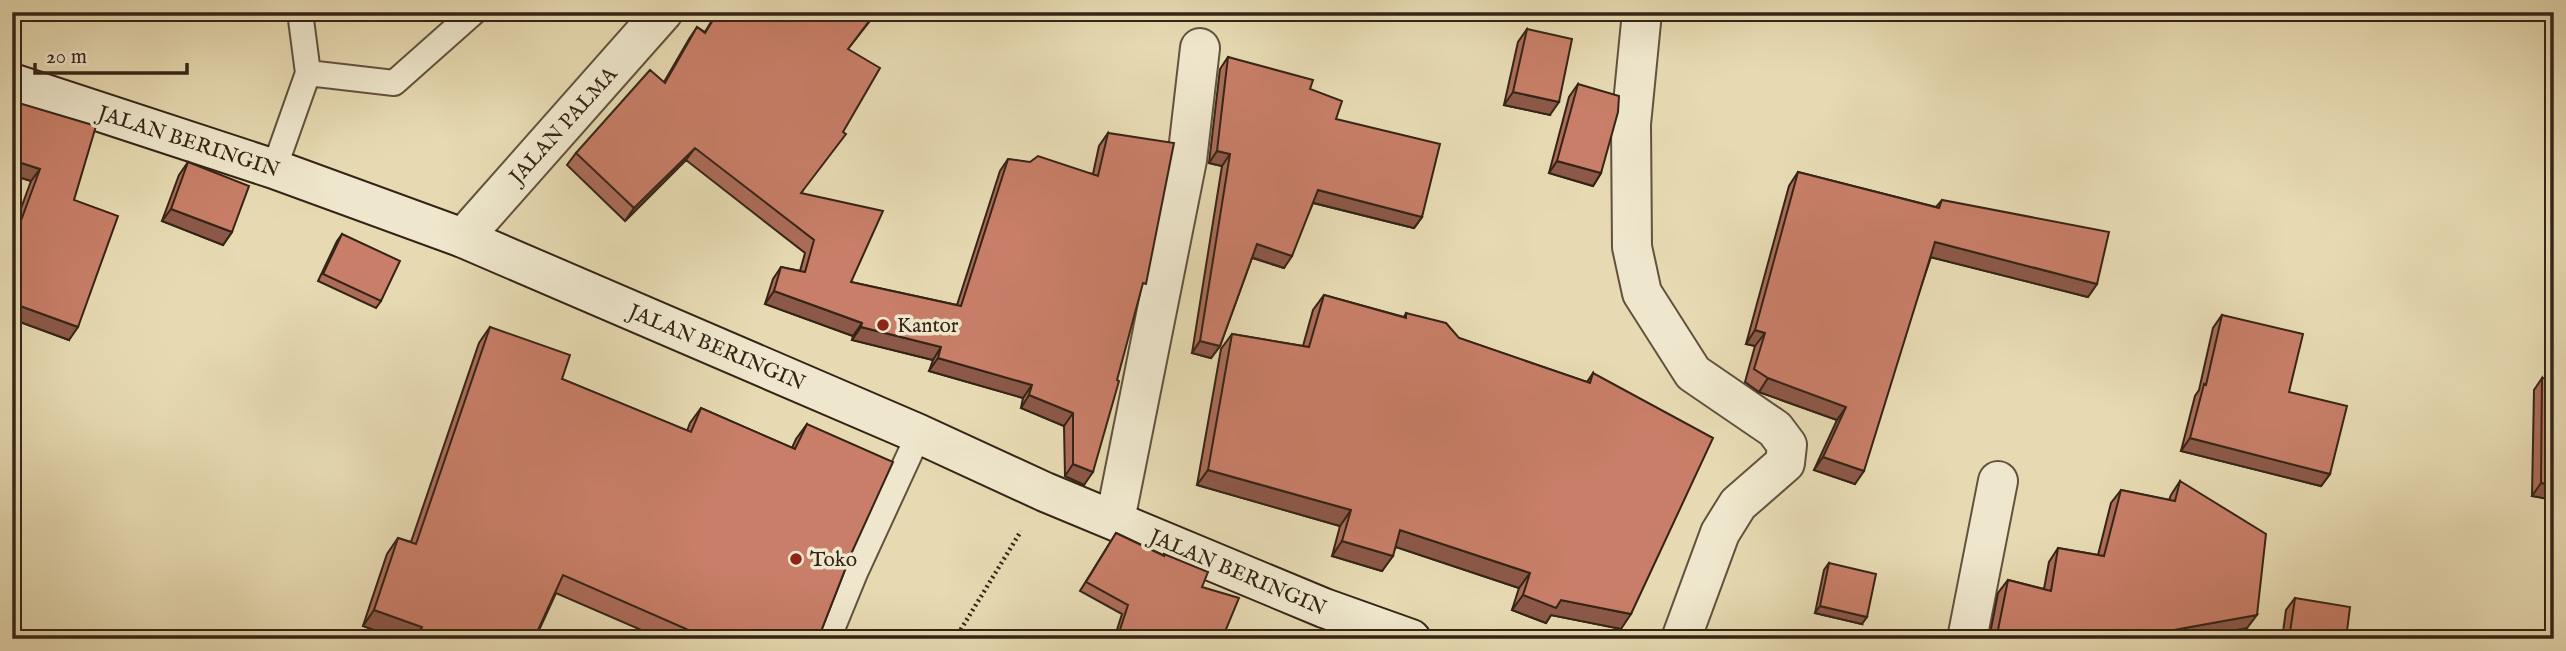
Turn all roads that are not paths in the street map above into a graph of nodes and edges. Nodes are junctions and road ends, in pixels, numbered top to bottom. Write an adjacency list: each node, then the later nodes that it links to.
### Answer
1 (300, 12): 6 (lane)
2 (474, 12): 6 (lane)
3 (663, 12): 9 (street, JALAN PALMA)
4 (1642, 12): 15 (street)
5 (1200, 48): 12 (street)
6 (308, 73): 8 (lane)
7 (12, 83): 8 (street, JALAN BERINGIN)
8 (274, 169): 9 (street, JALAN BERINGIN)
9 (463, 237): 10 (street, JALAN BERINGIN)
10 (919, 435): 12 (street, JALAN BERINGIN); 13 (lane)
11 (1997, 481): 16 (street)
12 (1115, 520): 14 (street, JALAN BERINGIN)
13 (828, 639)
14 (1411, 639)
15 (1681, 639)
16 (1967, 639)

